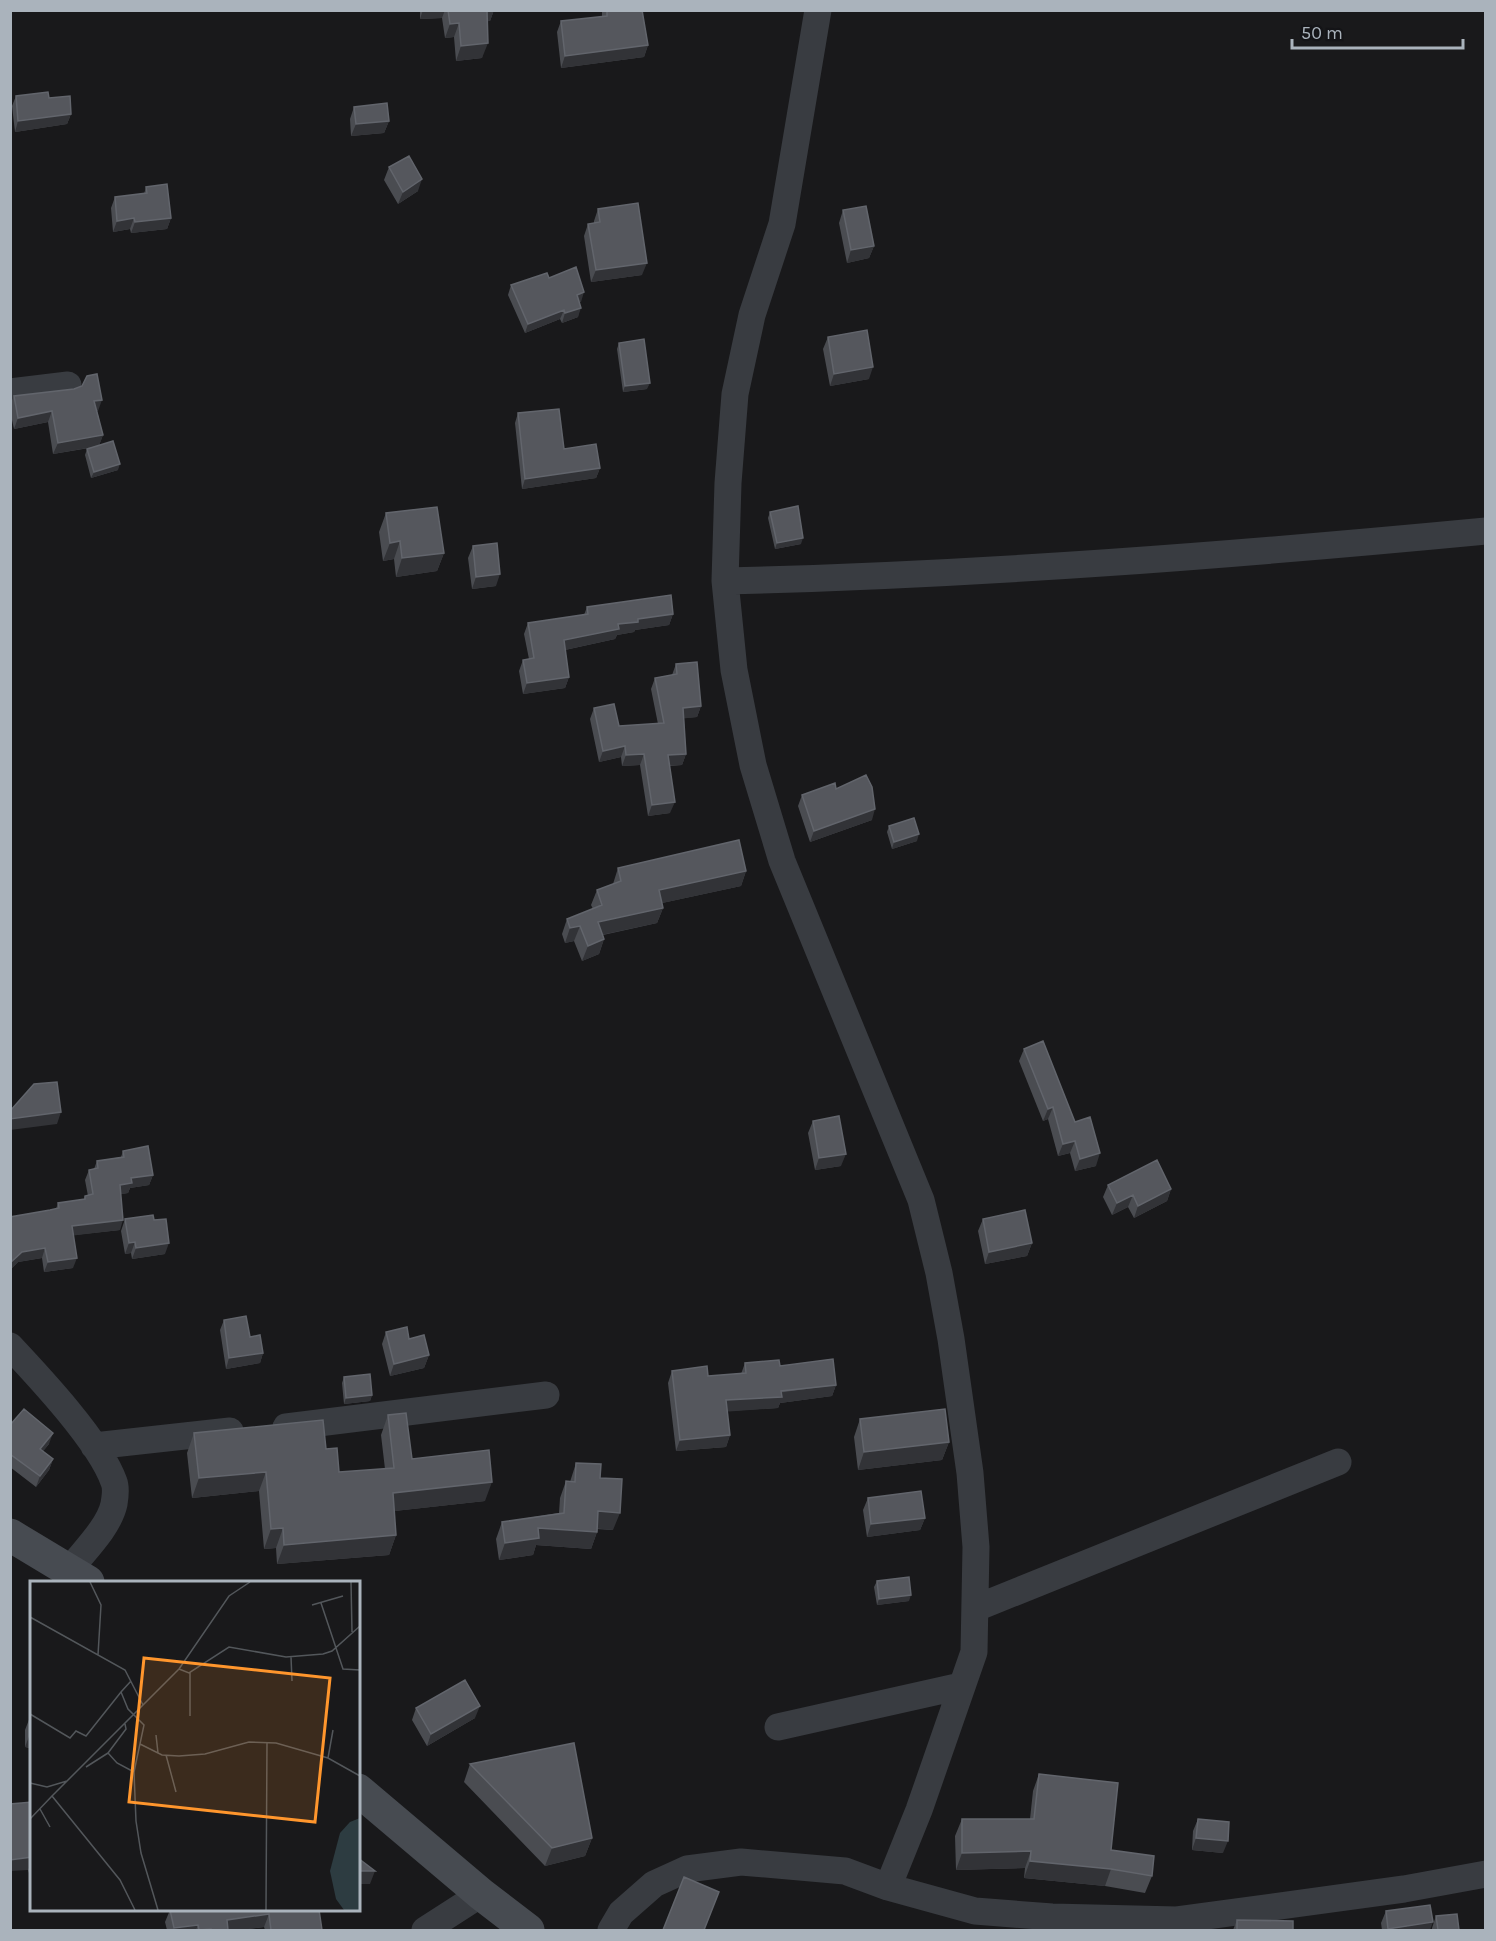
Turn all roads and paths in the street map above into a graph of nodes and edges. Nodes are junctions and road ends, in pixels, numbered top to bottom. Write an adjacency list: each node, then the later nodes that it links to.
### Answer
1 (818, 10): 5 (street)
2 (68, 385): 3 (street)
3 (10, 392)
4 (1485, 531): 5 (street)
5 (725, 581): 12 (street)
6 (10, 1346): 8 (street)
7 (546, 1395): 8 (street)
8 (94, 1446): 11 (street)
9 (1338, 1462): 12 (street)
10 (10, 1535): 11 (main road)
11 (79, 1576)
12 (976, 1608): 13 (street)
13 (961, 1686): 14 (street); 17 (street)
14 (778, 1727)
15 (360, 1792): 18 (main road)
16 (1485, 1874): 19 (street)
17 (888, 1887): 19 (street); 22 (street)
18 (480, 1894): 20 (street); 21 (main road)
19 (1176, 1925)
20 (425, 1930)
21 (528, 1930)
22 (612, 1930)

